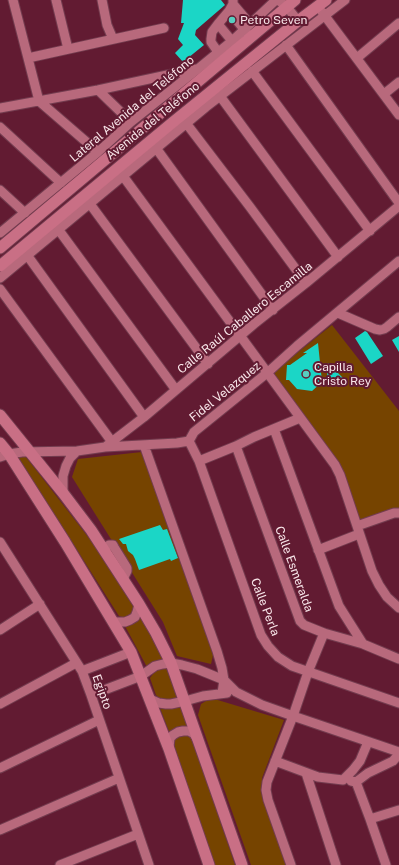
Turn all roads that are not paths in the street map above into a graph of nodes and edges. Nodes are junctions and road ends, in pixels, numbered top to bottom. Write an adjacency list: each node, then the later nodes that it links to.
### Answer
1 (13, 0): 20 (street)
2 (56, 0): 18 (street)
3 (102, 0): 15 (street)
4 (277, 0): 7 (street); 14 (street, Lateral Avenida del Teléfono)
5 (344, 0): 9 (street)
6 (322, 3): 9 (street); 10 (main road, Avenida del Teléfono)
7 (291, 4): 10 (street); 14 (main road, Avenida del Teléfono)
8 (232, 5): 12 (street); 14 (street)
9 (325, 16): 17 (street); 21 (street)
10 (298, 21): 29 (main road, Avenida del Teléfono)
11 (399, 23): 21 (street)
12 (218, 24): 16 (street); 19 (street)
13 (164, 28): 15 (street)
14 (248, 31): 16 (street, Lateral Avenida del Teléfono); 46 (main road, Avenida del Teléfono)
15 (113, 39): 18 (street)
16 (232, 41): 19 (street, Lateral Avenida del Teléfono)
17 (286, 45): 23 (street); 40 (street)
18 (68, 49): 20 (street)
19 (218, 52): 22 (street, Lateral Avenida del Teléfono)
20 (28, 58): 28 (street)
21 (357, 58): 26 (street)
22 (199, 68): 25 (street); 32 (street, Lateral Avenida del Teléfono)
23 (252, 72): 27 (street); 45 (street)
24 (399, 82): 26 (street)
25 (98, 90): 28 (street); 32 (street)
26 (384, 94): 31 (street)
27 (220, 96): 29 (street); 50 (street)
28 (40, 101): 30 (street); 36 (street)
29 (203, 104): 33 (street); 47 (main road, Avenida del Teléfono)
30 (0, 108)
31 (399, 115)
32 (131, 122): 36 (street, Lateral Avenida del Teléfono)
33 (186, 123): 35 (street); 54 (street)
34 (0, 127): 38 (street)
35 (156, 148): 37 (street); 56 (street)
36 (98, 152): 38 (street, Lateral Avenida del Teléfono)
37 (123, 176): 41 (street); 59 (street)
38 (61, 183): 43 (street, Lateral Avenida del Teléfono)
39 (0, 190): 43 (street)
40 (399, 203)
41 (90, 204): 44 (street); 60 (street)
42 (399, 206): 45 (street, Calle Raúl Caballero Escamilla)
43 (25, 213): 46 (street, Lateral Avenida del Teléfono)
44 (58, 229): 47 (street); 62 (street)
45 (370, 231): 50 (street, Calle Raúl Caballero Escamilla)
46 (5, 234): 48 (main road, Avenida del Teléfono)
47 (38, 239): 49 (street); 52 (main road, Avenida del Teléfono)
48 (0, 248)
49 (27, 255): 53 (street); 64 (street)
50 (338, 257): 54 (street, Calle Raúl Caballero Escamilla)
51 (399, 261): 57 (street, Fidel Velazquez)
52 (0, 266)
53 (0, 278)
54 (306, 283): 56 (street, Calle Raúl Caballero Escamilla)
55 (0, 289): 69 (street)
56 (273, 310): 59 (street, Calle Raúl Caballero Escamilla)
57 (338, 313): 58 (street); 61 (street, Fidel Velazquez)
58 (399, 317)
59 (240, 337): 60 (street, Calle Raúl Caballero Escamilla); 61 (street)
60 (208, 364): 62 (street, Calle Raúl Caballero Escamilla)
61 (267, 373): 65 (street); 67 (street, Fidel Velazquez)
62 (176, 390): 64 (street, Calle Raúl Caballero Escamilla)
63 (0, 415): 73 (main road)
64 (144, 417): 69 (street, Calle Raúl Caballero Escamilla)
65 (300, 418): 66 (street); 78 (street)
66 (274, 429): 71 (street); 80 (street)
67 (189, 441): 70 (street, Fidel Velazquez); 75 (street, Calle Perla)
68 (0, 443): 74 (main road)
69 (108, 445): 70 (street, Fidel Velazquez); 72 (street, Fidel Velazquez)
70 (144, 445): 95 (street)
71 (236, 446): 75 (street); 86 (street, Calle Esmeralda)
72 (77, 451): 73 (street, Fidel Velazquez); 76 (street)
73 (29, 452): 74 (street, Fidel Velazquez); 76 (main road)
74 (4, 456): 84 (main road)
75 (199, 461): 93 (street, Calle Perla)
76 (63, 493): 82 (main road)
77 (399, 513): 78 (street)
78 (358, 530): 80 (street); 83 (street)
79 (0, 544): 81 (street, Egipto)
80 (318, 550): 87 (street)
81 (40, 604): 85 (street); 90 (street, Egipto)
82 (139, 604): 84 (street); 91 (main road)
83 (399, 608)
84 (114, 622): 88 (main road)
85 (0, 630)
86 (324, 633): 87 (street, Calle Esmeralda); 93 (street)
87 (363, 644): 89 (street, Calle Esmeralda)
88 (131, 652): 92 (street); 94 (main road)
89 (399, 659)
90 (76, 663): 92 (street, Egipto); 102 (street)
91 (171, 663): 94 (street); 95 (street); 100 (main road)
92 (82, 671): 98 (street, Egipto)
93 (308, 672): 101 (street, Calle Perla); 103 (street)
94 (141, 676): 98 (street); 99 (main road)
95 (224, 680): 96 (street); 97 (street)
96 (236, 692): 97 (street); 103 (street)
97 (222, 694): 100 (street)
98 (91, 695): 104 (street, Egipto)
99 (150, 699): 100 (street); 107 (main road)
100 (185, 701): 105 (main road)
101 (399, 703)
102 (0, 704)
103 (293, 716): 106 (street); 109 (street)
104 (99, 720): 110 (street); 112 (street, Egipto)
105 (199, 742): 107 (street); 122 (main road)
106 (368, 742): 108 (street); 113 (street)
107 (169, 749): 121 (main road)
108 (399, 753): 114 (street)
109 (275, 761): 111 (street); 123 (street)
110 (0, 768)
111 (306, 773): 113 (street); 124 (street)
112 (119, 778): 117 (street); 118 (street, Egipto)
113 (343, 780): 114 (street)
114 (356, 782): 116 (street)
115 (399, 810): 116 (street)
116 (370, 818): 125 (street)
117 (0, 830)
118 (138, 834): 119 (street); 120 (street, Egipto)
119 (60, 865)
120 (149, 865)
121 (209, 865)
122 (242, 865)
123 (291, 865)
124 (336, 865)
125 (386, 865)

